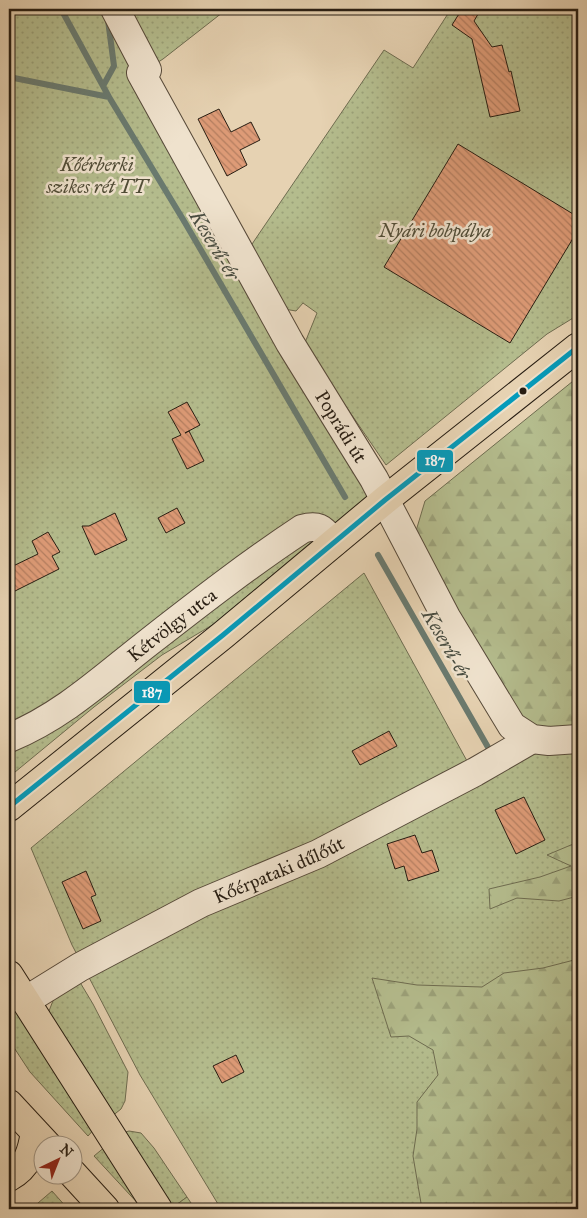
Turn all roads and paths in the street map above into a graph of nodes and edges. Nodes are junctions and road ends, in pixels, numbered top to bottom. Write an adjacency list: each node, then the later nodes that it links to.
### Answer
1 (115, 9): 3 (street, Poprádi út)
2 (578, 347): 3 (main road)
3 (385, 500): 4 (main road); 7 (street, Poprádi út)
4 (334, 542): 5 (street, Kétvölgy utca); 8 (main road)
5 (9, 738)
6 (578, 738): 7 (street)
7 (532, 739): 10 (street, Kőérpataki dűlőút)
8 (12, 806)
9 (9, 975): 10 (main road)
10 (25, 1001): 17 (main road)
11 (9, 1104): 12 (main road)
12 (39, 1136)
13 (32, 1152): 14 (main road)
14 (9, 1177)
15 (82, 1184): 16 (main road)
16 (105, 1209)
17 (158, 1209)

